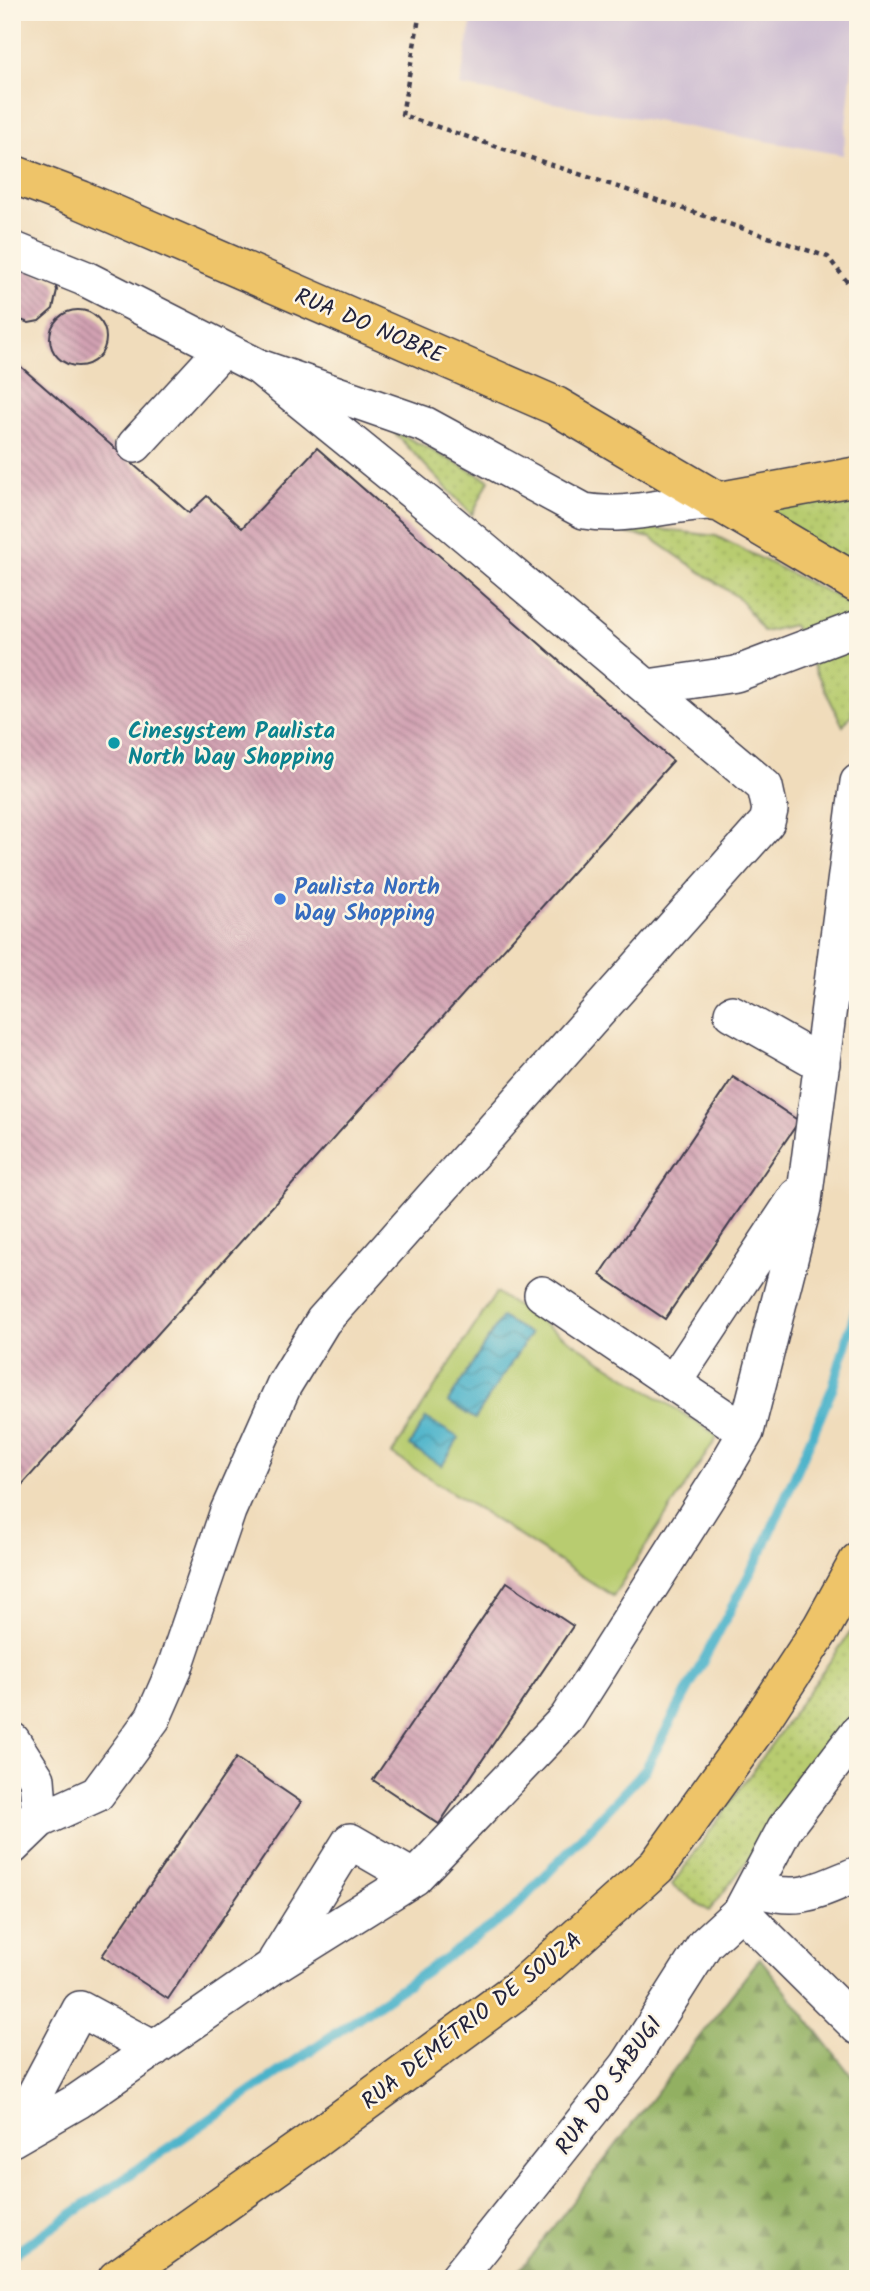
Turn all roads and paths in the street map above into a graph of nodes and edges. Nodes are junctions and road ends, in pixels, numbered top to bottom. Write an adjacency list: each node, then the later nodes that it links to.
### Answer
1 (420, 12): 4 (path)
2 (12, 174): 11 (main road, RUA DO NOBRE)
3 (12, 249): 5 (street)
4 (858, 296)
5 (223, 349): 6 (street); 8 (street)
6 (259, 367): 7 (street); 9 (street)
7 (426, 425): 9 (street); 11 (street)
8 (135, 445)
9 (389, 472): 14 (street)
10 (858, 476): 11 (main road)
11 (715, 502): 12 (main road, RUA DO NOBRE)
12 (858, 584)
13 (858, 628): 14 (street)
14 (648, 687): 26 (street)
15 (858, 782): 16 (street)
16 (843, 1009): 18 (street)
17 (732, 1013): 18 (street)
18 (822, 1064): 19 (street)
19 (806, 1183): 21 (street); 22 (street)
20 (542, 1294): 21 (street)
21 (673, 1383): 22 (street)
22 (746, 1432): 29 (street)
23 (858, 1562): 35 (main road, RUA DEMÉTRIO DE SOUZA)
24 (858, 1732): 30 (street)
25 (12, 1740): 26 (street)
26 (26, 1822): 27 (street)
27 (12, 1847)
28 (858, 1874): 30 (street)
29 (414, 1878): 31 (street); 31 (street)
30 (748, 1900): 32 (street); 36 (street, RUA DO SABUGI)
31 (272, 1967): 33 (street)
32 (858, 2027)
33 (154, 2049): 34 (street); 34 (street)
34 (12, 2138)
35 (117, 2279)
36 (457, 2279)

